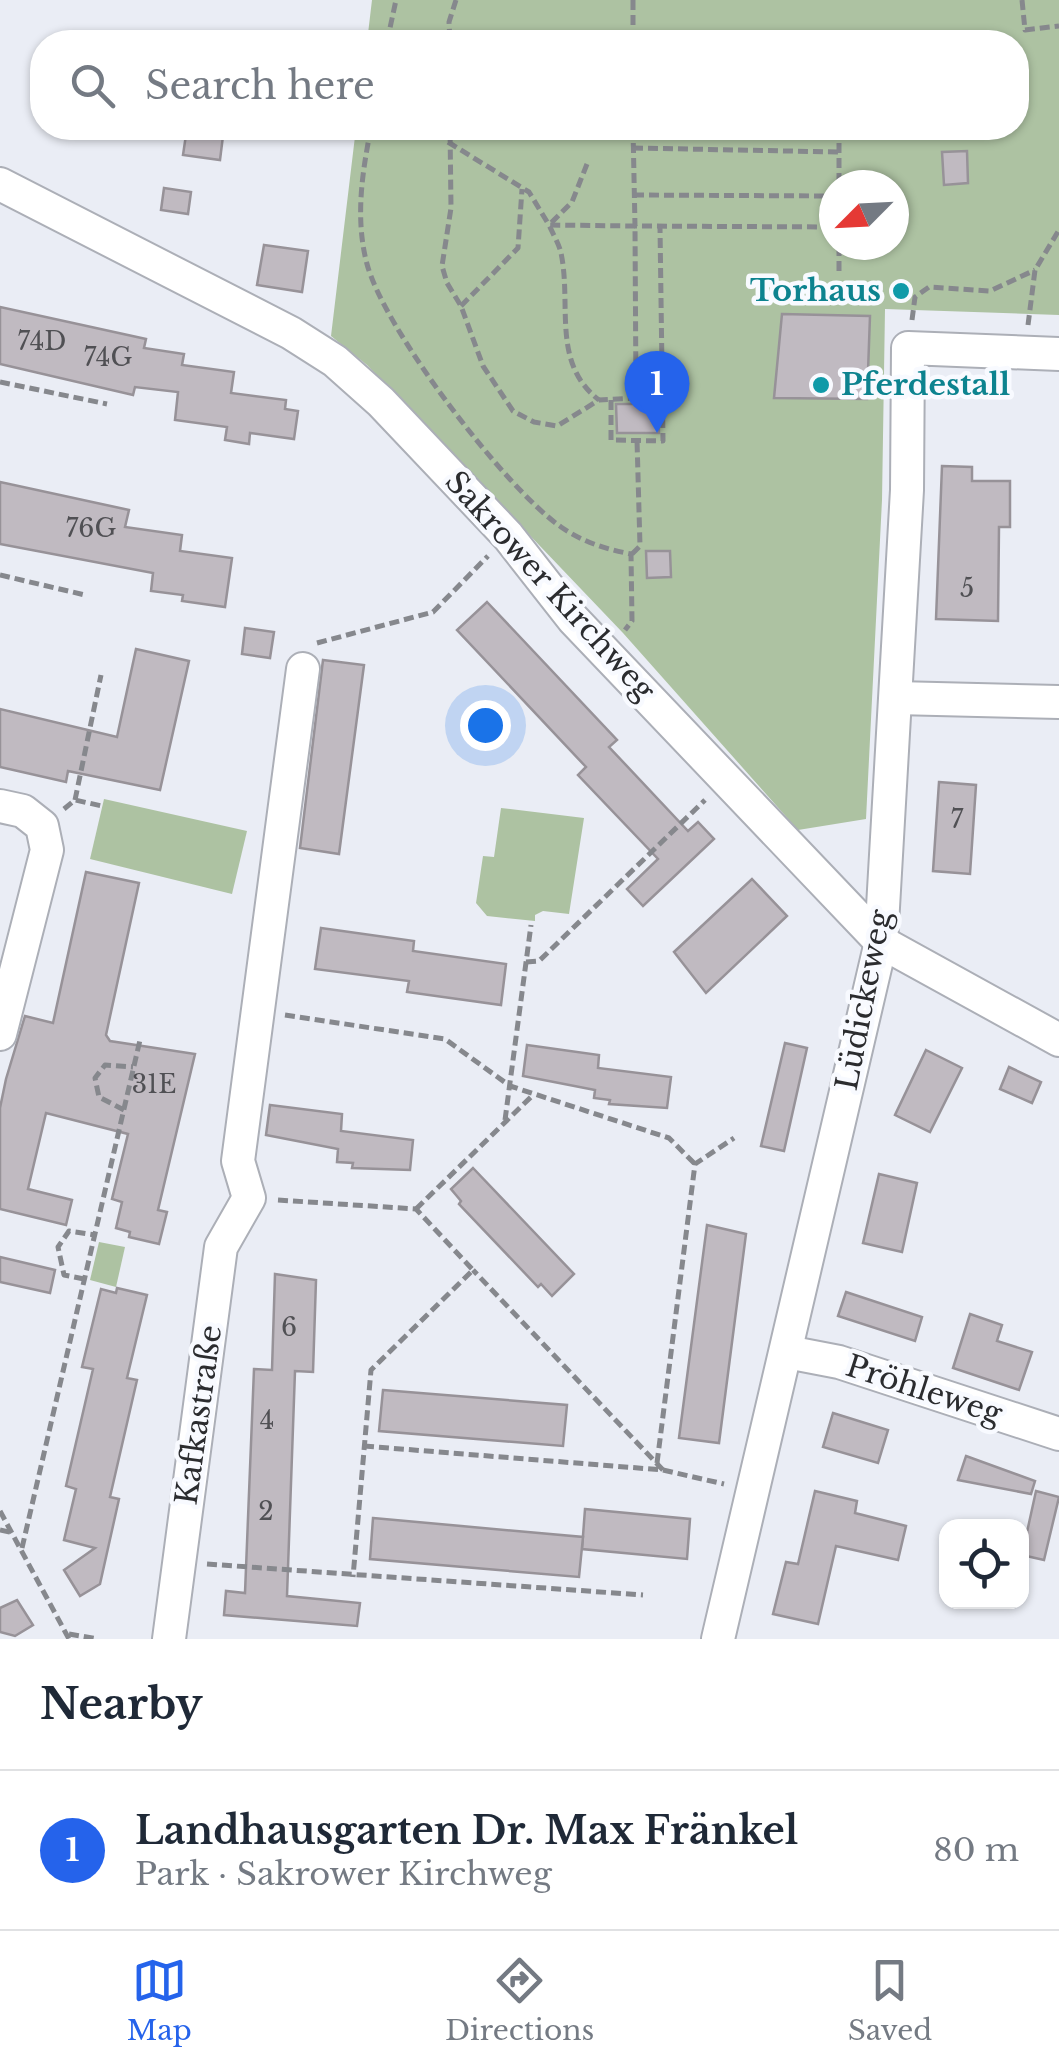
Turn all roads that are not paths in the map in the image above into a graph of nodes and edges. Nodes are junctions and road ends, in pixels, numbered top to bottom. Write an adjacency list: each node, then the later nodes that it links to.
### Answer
1 (0, 184): 7 (street, Sakrower Kirchweg)
2 (1043, 353): 4 (street, Lüdickeweg)
3 (303, 669): 12 (street, Kafkastraße)
4 (896, 698): 5 (street); 7 (street, Lüdickeweg)
5 (1059, 702)
6 (0, 806): 8 (street)
7 (880, 942): 9 (street, Sakrower Kirchweg); 10 (street, Lüdickeweg)
8 (0, 1034)
9 (1059, 1040)
10 (787, 1352): 11 (street, Pröhleweg); 13 (street, Lüdickeweg)
11 (1059, 1434)
12 (169, 1639)
13 (718, 1639)

